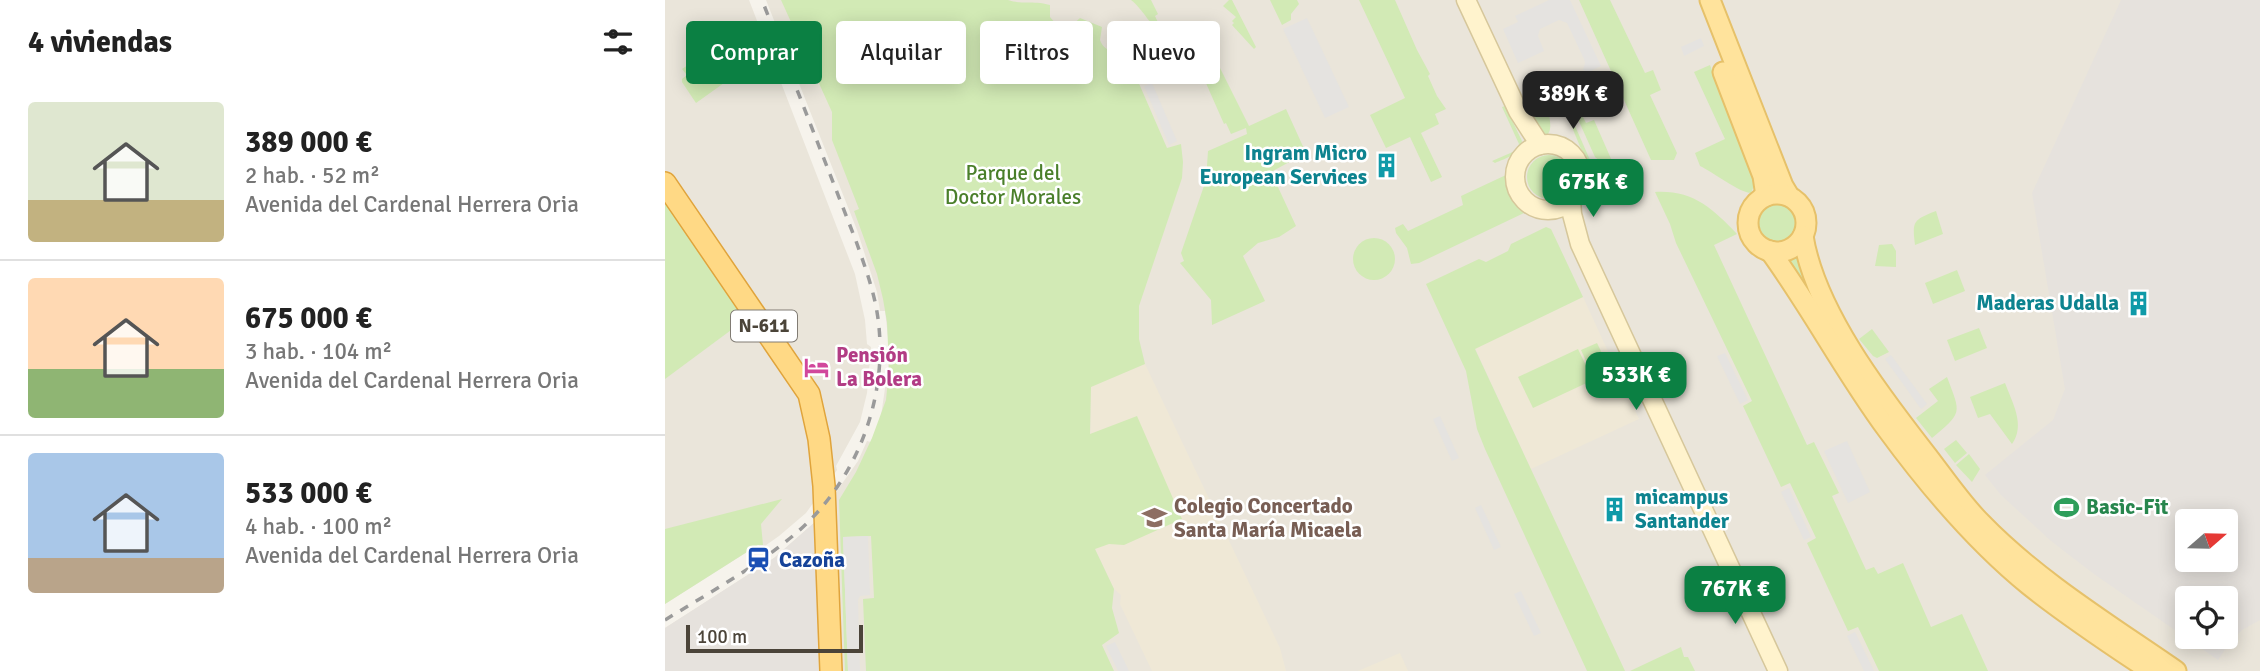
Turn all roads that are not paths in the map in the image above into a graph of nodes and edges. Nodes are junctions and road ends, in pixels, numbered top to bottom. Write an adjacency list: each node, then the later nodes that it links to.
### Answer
1 (1466, 0): 4 (main road)
2 (1696, 0): 8 (main road)
3 (1710, 0): 9 (main road)
4 (1518, 111): 5 (main road); 6 (main road)
5 (1540, 145): 6 (main road); 10 (main road)
6 (1524, 154): 11 (main road)
7 (665, 183): 15 (highway, N-611)
8 (1766, 196): 9 (main road); 14 (main road)
9 (1789, 196): 12 (main road)
10 (1571, 200): 11 (main road); 13 (main road)
11 (1549, 210): 13 (main road)
12 (1803, 236): 14 (main road); 18 (main road)
13 (1580, 244): 16 (main road)
14 (1770, 251): 17 (main road)
15 (831, 671)
16 (1778, 671)
17 (2151, 671)
18 (2176, 671)

